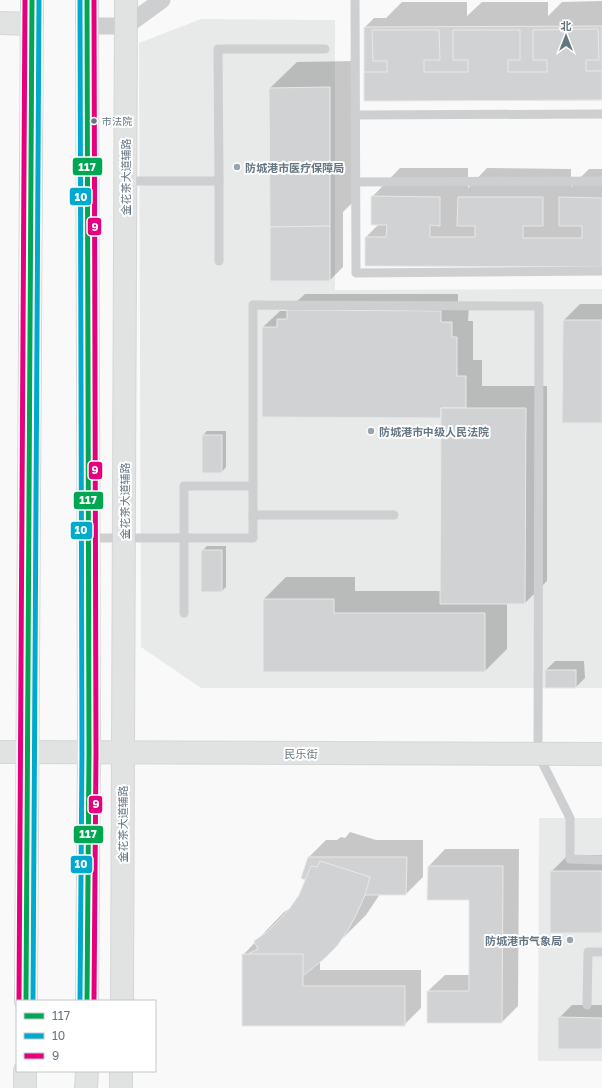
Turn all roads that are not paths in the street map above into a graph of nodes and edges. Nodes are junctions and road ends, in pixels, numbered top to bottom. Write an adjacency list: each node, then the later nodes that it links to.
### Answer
1 (32, 0): 7 (main road)
2 (87, 0): 8 (main road)
3 (126, 0): 9 (main road, 金花茶大道辅路)
4 (162, 0): 9 (street)
5 (356, 0): 12 (lane)
6 (0, 23): 7 (main road)
7 (32, 24): 27 (main road)
8 (87, 26): 9 (street); 22 (main road)
9 (126, 26): 14 (main road, 金花茶大道辅路)
10 (325, 49): 15 (lane)
11 (602, 114): 12 (lane)
12 (356, 115): 16 (lane)
13 (602, 181): 16 (lane)
14 (125, 182): 15 (lane); 23 (main road, 金花茶大道辅路)
15 (219, 182): 17 (lane)
16 (356, 182): 18 (lane)
17 (219, 261)
18 (602, 272)
19 (253, 486): 20 (lane); 24 (lane); 30 (lane)
20 (253, 515): 21 (lane); 24 (lane)
21 (394, 515)
22 (88, 538): 23 (lane); 28 (main road)
23 (124, 538): 24 (lane); 29 (main road, 金花茶大道辅路)
24 (184, 538): 25 (lane)
25 (184, 613)
26 (0, 752): 27 (main road, 民乐街)
27 (26, 752): 28 (main road, 民乐街); 34 (main road)
28 (89, 753): 29 (main road, 民乐街); 35 (main road)
29 (123, 753): 30 (main road, 民乐街); 36 (main road, 金花茶大道辅路)
30 (538, 754): 31 (main road, 民乐街); 32 (lane)
31 (602, 754)
32 (602, 860)
33 (602, 952): 37 (lane)
34 (26, 1000)
35 (87, 1000)
36 (122, 1000)
37 (587, 1005)
38 (25, 1072): 41 (main road)
39 (87, 1072): 42 (main road)
40 (121, 1072): 43 (main road)
41 (25, 1088)
42 (86, 1088)
43 (121, 1088)

